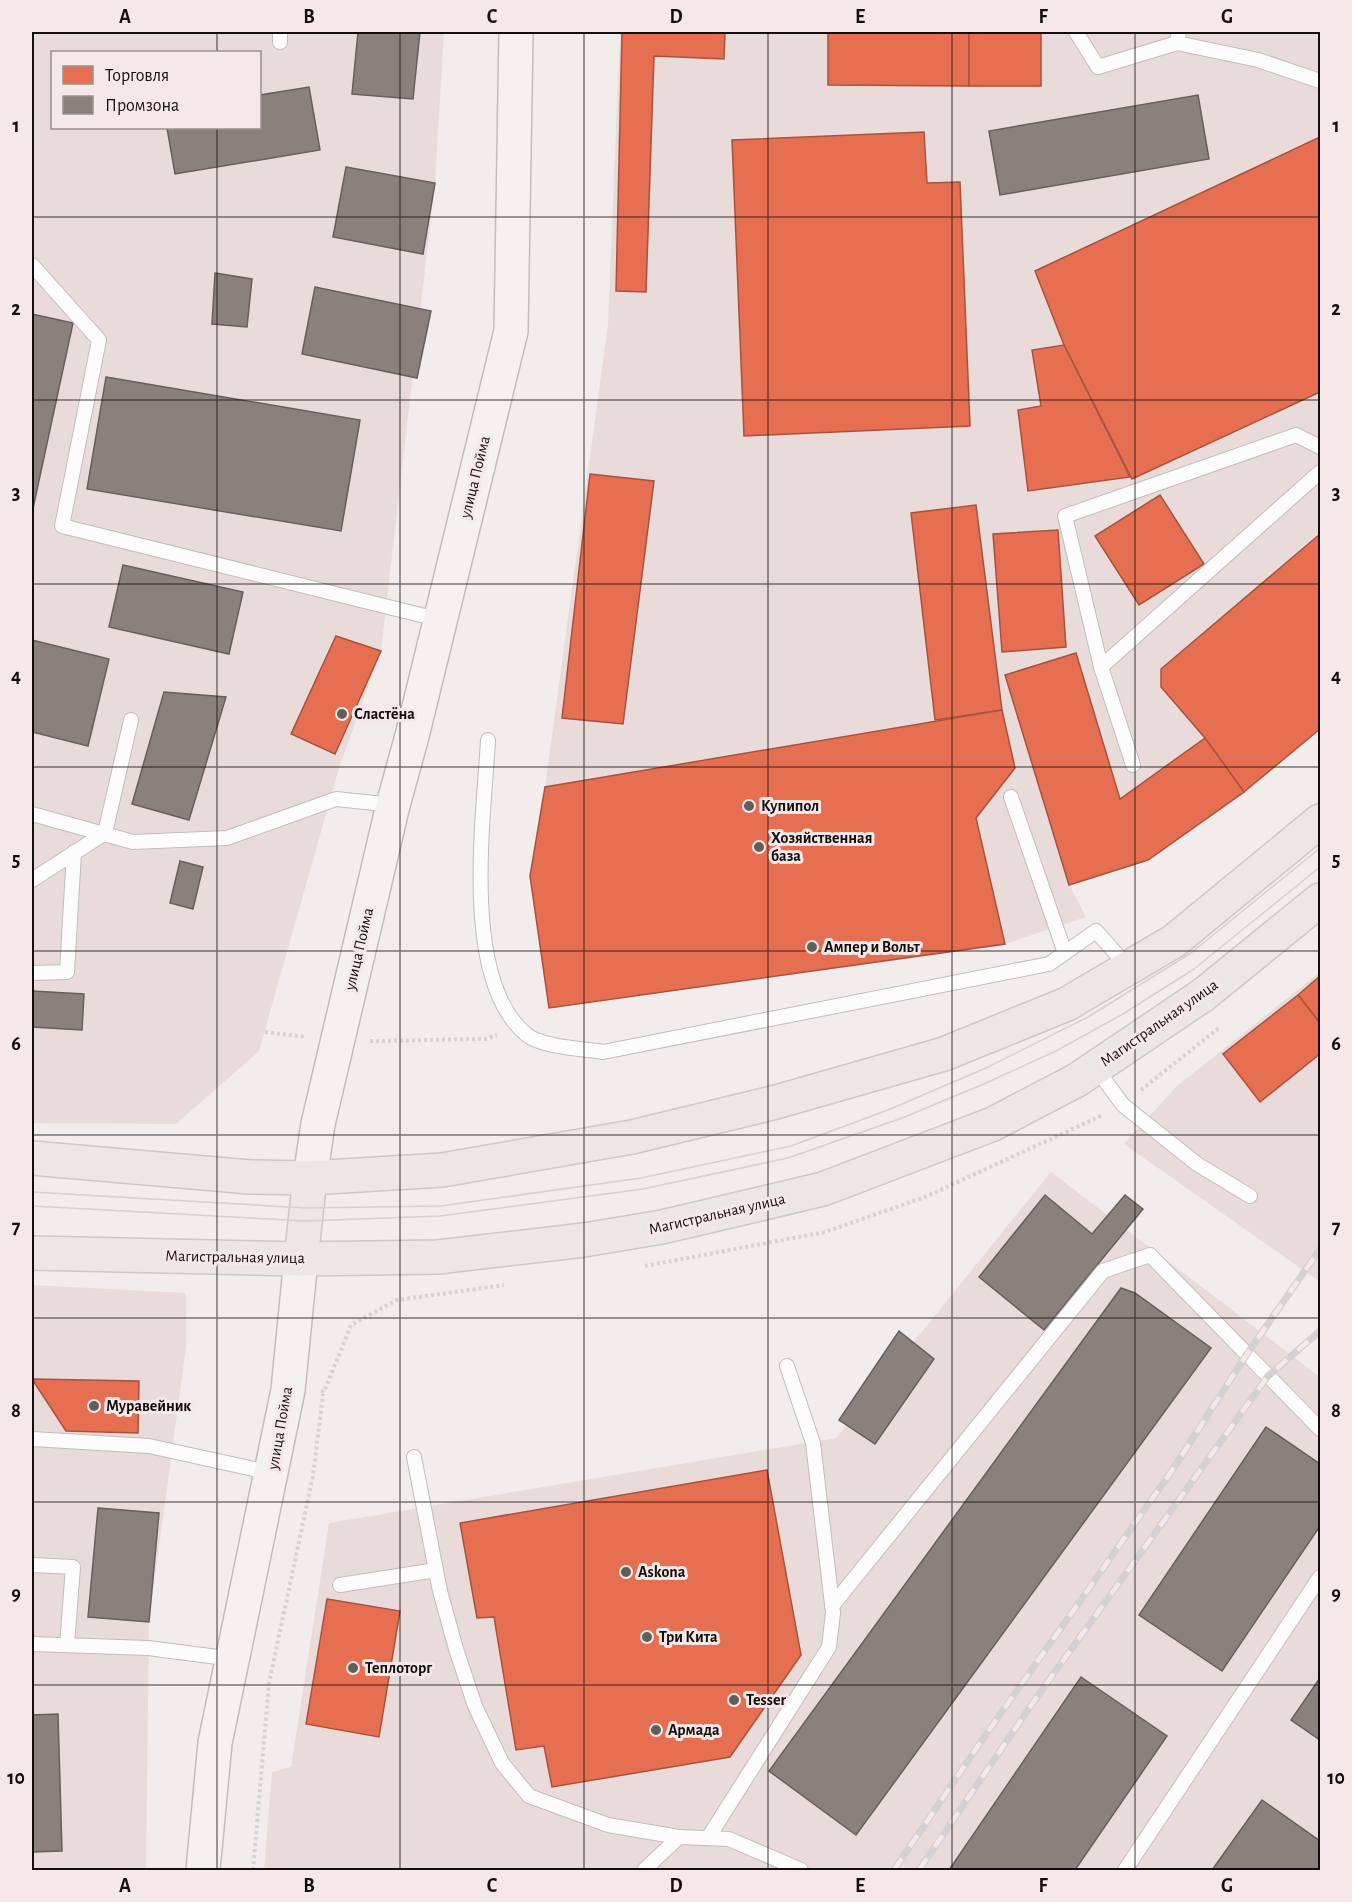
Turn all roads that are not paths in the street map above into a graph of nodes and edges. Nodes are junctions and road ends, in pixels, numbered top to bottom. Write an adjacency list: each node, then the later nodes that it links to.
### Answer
1 (516, 32): 8 (street, улица Пойма)
2 (1076, 32): 3 (lane)
3 (1178, 37): 4 (lane)
4 (1320, 81)
5 (32, 265): 8 (lane)
6 (1320, 447): 9 (lane)
7 (1320, 471): 9 (lane)
8 (441, 620): 14 (street, улица Пойма)
9 (1101, 667): 12 (lane)
10 (131, 720): 17 (lane)
11 (488, 740): 21 (lane)
12 (1133, 765)
13 (1011, 797): 21 (lane)
14 (393, 805): 17 (lane); 26 (street, улица Пойма)
15 (32, 814): 17 (lane)
16 (1320, 821): 22 (main road)
17 (105, 833): 18 (lane)
18 (74, 852): 19 (lane); 23 (lane)
19 (32, 880)
20 (1320, 900): 24 (main road, Магистральная улица)
21 (1065, 953): 22 (lane)
22 (1129, 968): 26 (main road)
23 (32, 973)
24 (1095, 1067): 27 (lane); 29 (main road, Магистральная улица)
25 (32, 1158): 26 (main road)
26 (310, 1178): 29 (main road, улица Пойма)
27 (1250, 1196)
28 (32, 1253): 29 (main road, Магистральная улица)
29 (301, 1259): 34 (street, улица Пойма)
30 (787, 1366): 39 (lane)
31 (1320, 1429): 39 (lane)
32 (32, 1439): 34 (lane)
33 (414, 1457): 36 (lane)
34 (272, 1473): 42 (street, улица Пойма)
35 (32, 1565): 41 (lane)
36 (436, 1570): 38 (lane); 43 (lane)
37 (1320, 1577): 48 (lane)
38 (340, 1586)
39 (832, 1606): 44 (lane)
40 (32, 1644): 41 (lane)
41 (67, 1645): 42 (lane)
42 (233, 1659): 45 (street, улица Пойма)
43 (679, 1837): 44 (lane); 46 (lane)
44 (708, 1838): 47 (lane)
45 (203, 1870)
46 (644, 1870)
47 (801, 1870)
48 (1125, 1870)

